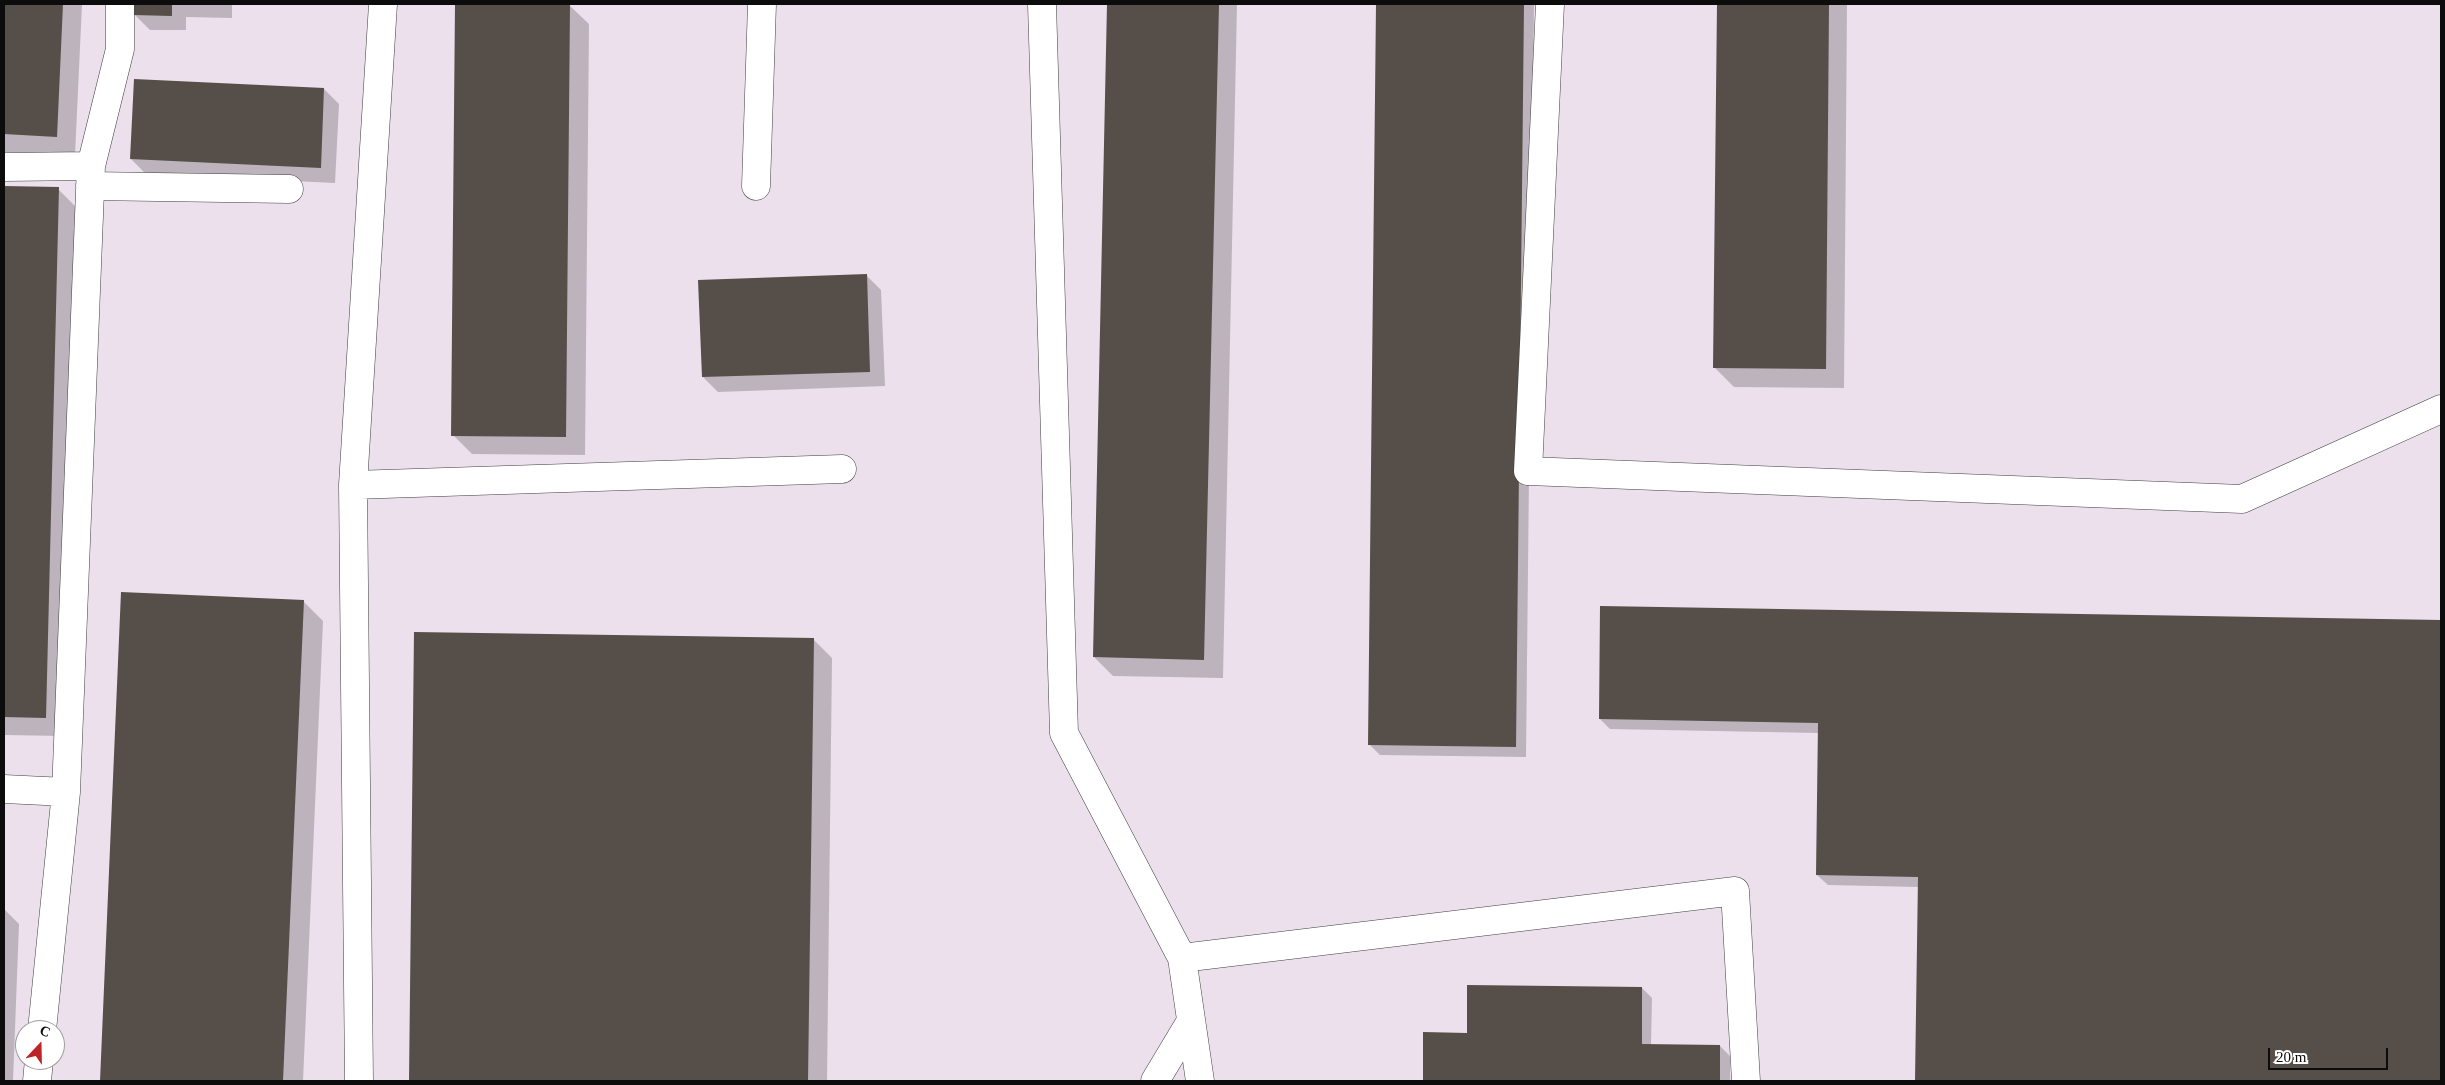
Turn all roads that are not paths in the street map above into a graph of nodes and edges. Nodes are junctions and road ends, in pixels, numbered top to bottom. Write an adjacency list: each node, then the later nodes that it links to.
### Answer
1 (120, 4): 7 (lane)
2 (383, 4): 12 (lane)
3 (762, 4): 8 (lane)
4 (1042, 4): 15 (lane)
5 (1550, 4): 10 (lane)
6 (4, 167): 7 (lane)
7 (90, 176): 9 (lane); 14 (lane)
8 (756, 186)
9 (289, 189)
10 (2441, 409)
11 (842, 469): 12 (lane)
12 (353, 486): 18 (lane)
13 (4, 788): 14 (lane)
14 (66, 792): 16 (lane)
15 (1182, 958): 17 (lane); 21 (lane)
16 (43, 1020)
17 (1191, 1020): 19 (lane); 20 (lane)
18 (359, 1081)
19 (1155, 1081)
20 (1200, 1081)
21 (1746, 1081)

